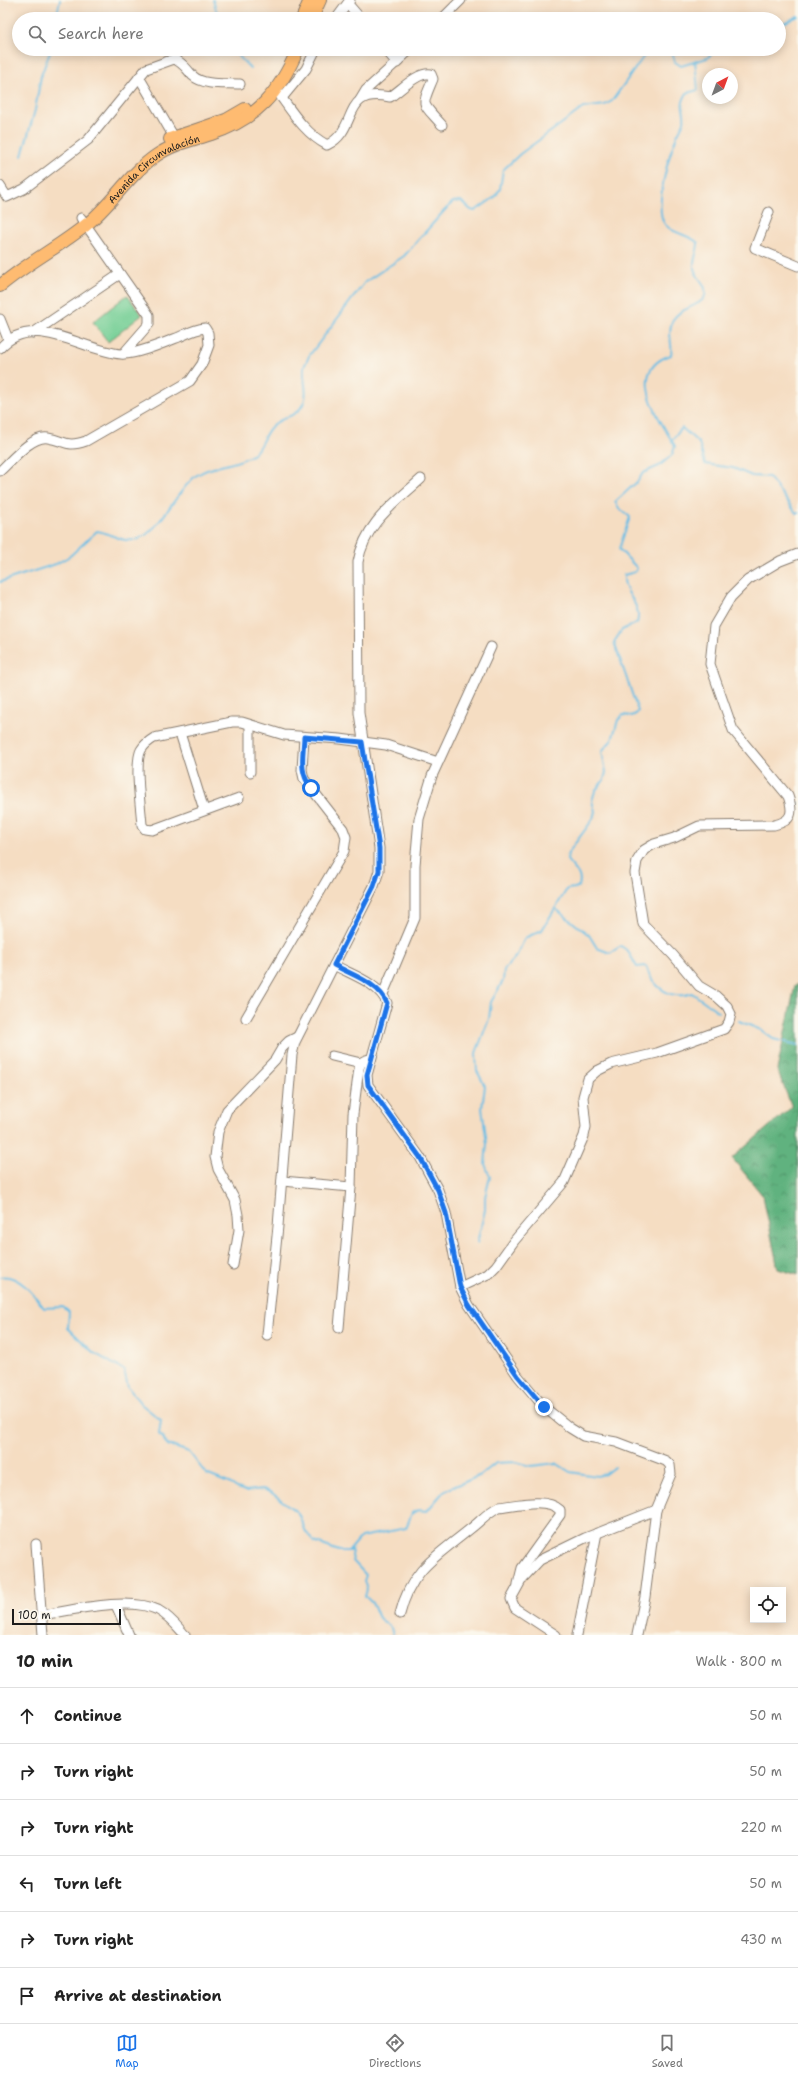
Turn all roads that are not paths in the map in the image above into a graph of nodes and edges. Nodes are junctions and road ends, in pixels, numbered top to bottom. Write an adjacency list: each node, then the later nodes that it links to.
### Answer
1 (310, 0): 5 (main road)
2 (320, 0): 6 (main road)
3 (461, 0): 9 (street)
4 (349, 2): 7 (street); 8 (street)
5 (305, 12)
6 (314, 12)
7 (341, 12)
8 (356, 12)
9 (449, 12)
10 (285, 56): 21 (main road, Avenida Circunvalación)
11 (295, 56): 18 (main road, Avenida Circunvalación)
12 (312, 56): 18 (street)
13 (391, 56): 15 (street)
14 (404, 56): 15 (street)
15 (397, 63): 19 (street)
16 (139, 77): 17 (street); 21 (street); 22 (street)
17 (240, 84)
18 (279, 94): 19 (street); 24 (main road, Avenida Circunvalación)
19 (360, 100): 20 (street)
20 (442, 125)
21 (174, 137): 24 (main road, Avenida Circunvalación)
22 (0, 186)
23 (769, 212): 25 (street)
24 (84, 222): 26 (street); 27 (main road, Avenida Circunvalación); 28 (main road, Avenida Circunvalación)
25 (798, 265)
26 (120, 274): 30 (street); 33 (street)
27 (0, 275)
28 (0, 286)
29 (0, 319): 31 (street)
30 (33, 333): 31 (street); 33 (street)
31 (8, 339): 32 (street)
32 (0, 348)
33 (123, 354): 34 (street)
34 (0, 471)
35 (421, 479): 41 (street)
36 (798, 554): 56 (street)
37 (491, 647): 42 (street)
38 (250, 725): 39 (street); 40 (street); 43 (street)
39 (180, 733): 45 (street); 45 (street)
40 (304, 737): 41 (street); 48 (street)
41 (362, 742): 42 (street); 46 (street)
42 (438, 762): 47 (street)
43 (250, 772)
44 (239, 798): 45 (street)
45 (204, 810)
46 (334, 965): 47 (street); 49 (street)
47 (384, 994): 51 (street)
48 (246, 1018)
49 (298, 1037): 53 (street); 55 (street)
50 (332, 1056): 52 (street)
51 (371, 1060): 52 (street); 56 (street)
52 (361, 1063): 54 (street)
53 (282, 1180): 54 (street); 58 (street)
54 (351, 1187): 57 (street)
55 (234, 1265)
56 (460, 1287): 59 (street)
57 (339, 1328)
58 (267, 1335)
59 (656, 1510): 60 (street); 71 (street)
60 (597, 1533): 62 (street); 70 (street)
61 (36, 1544): 65 (street)
62 (518, 1584): 64 (street); 69 (street)
63 (116, 1605): 65 (street); 67 (street); 68 (street)
64 (400, 1614)
65 (42, 1615): 66 (street)
66 (43, 1635)
67 (129, 1635)
68 (185, 1635)
69 (556, 1635)
70 (577, 1635)
71 (637, 1635)

